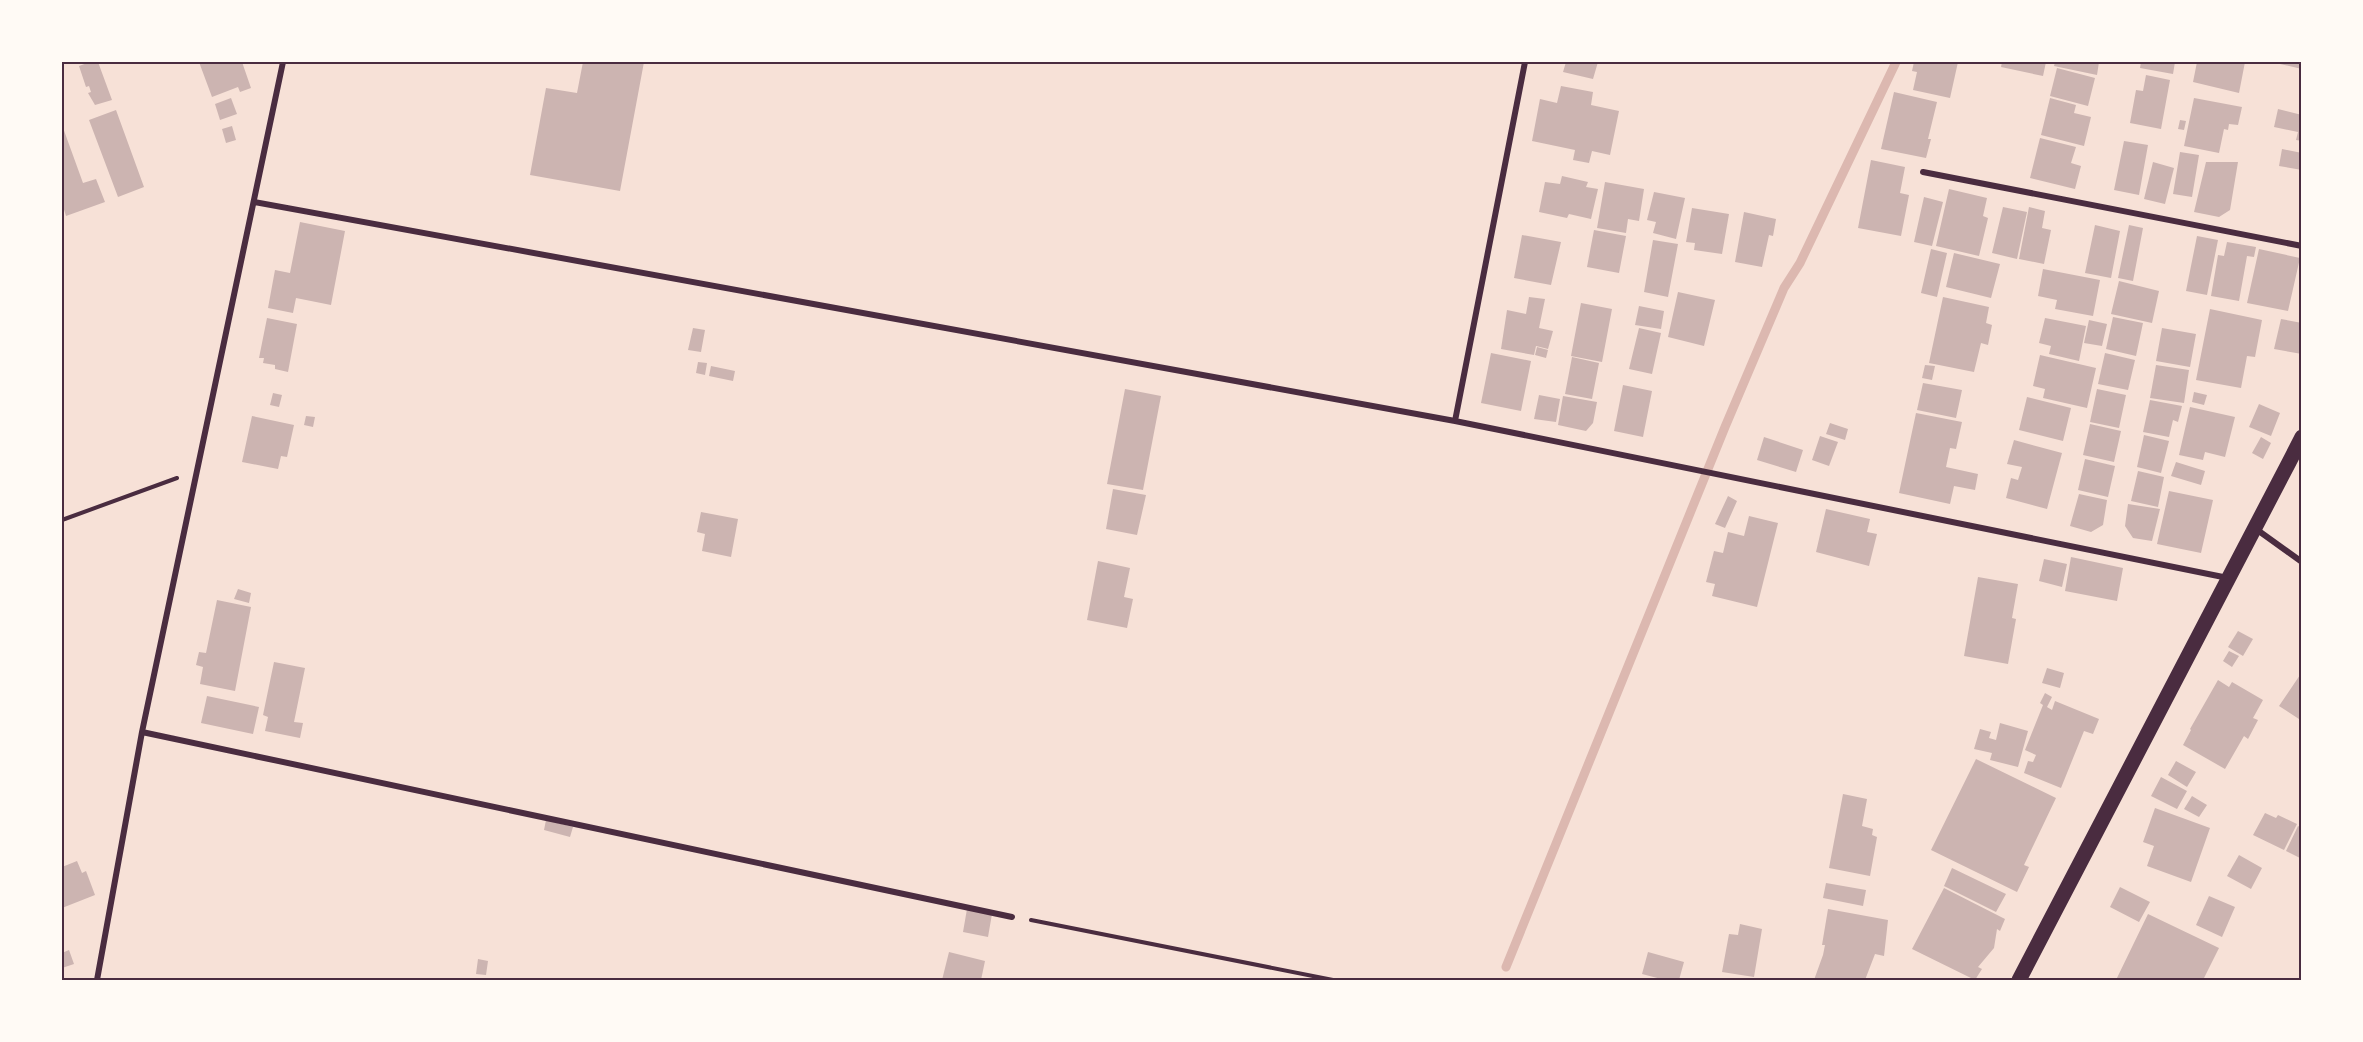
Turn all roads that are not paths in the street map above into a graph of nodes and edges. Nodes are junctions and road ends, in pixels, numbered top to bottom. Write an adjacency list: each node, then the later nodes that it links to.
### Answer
1 (284, 62): 4 (street)
2 (1525, 62): 6 (street)
3 (1923, 172): 5 (street)
4 (254, 202): 6 (street); 11 (street)
5 (2301, 246)
6 (1455, 421): 10 (street)
7 (2301, 437): 8 (main road)
8 (2255, 529): 9 (street); 10 (main road)
9 (2301, 562)
10 (2230, 578): 14 (main road)
11 (142, 732): 12 (street); 13 (street)
12 (1012, 917)
13 (97, 981)
14 (2019, 981)

